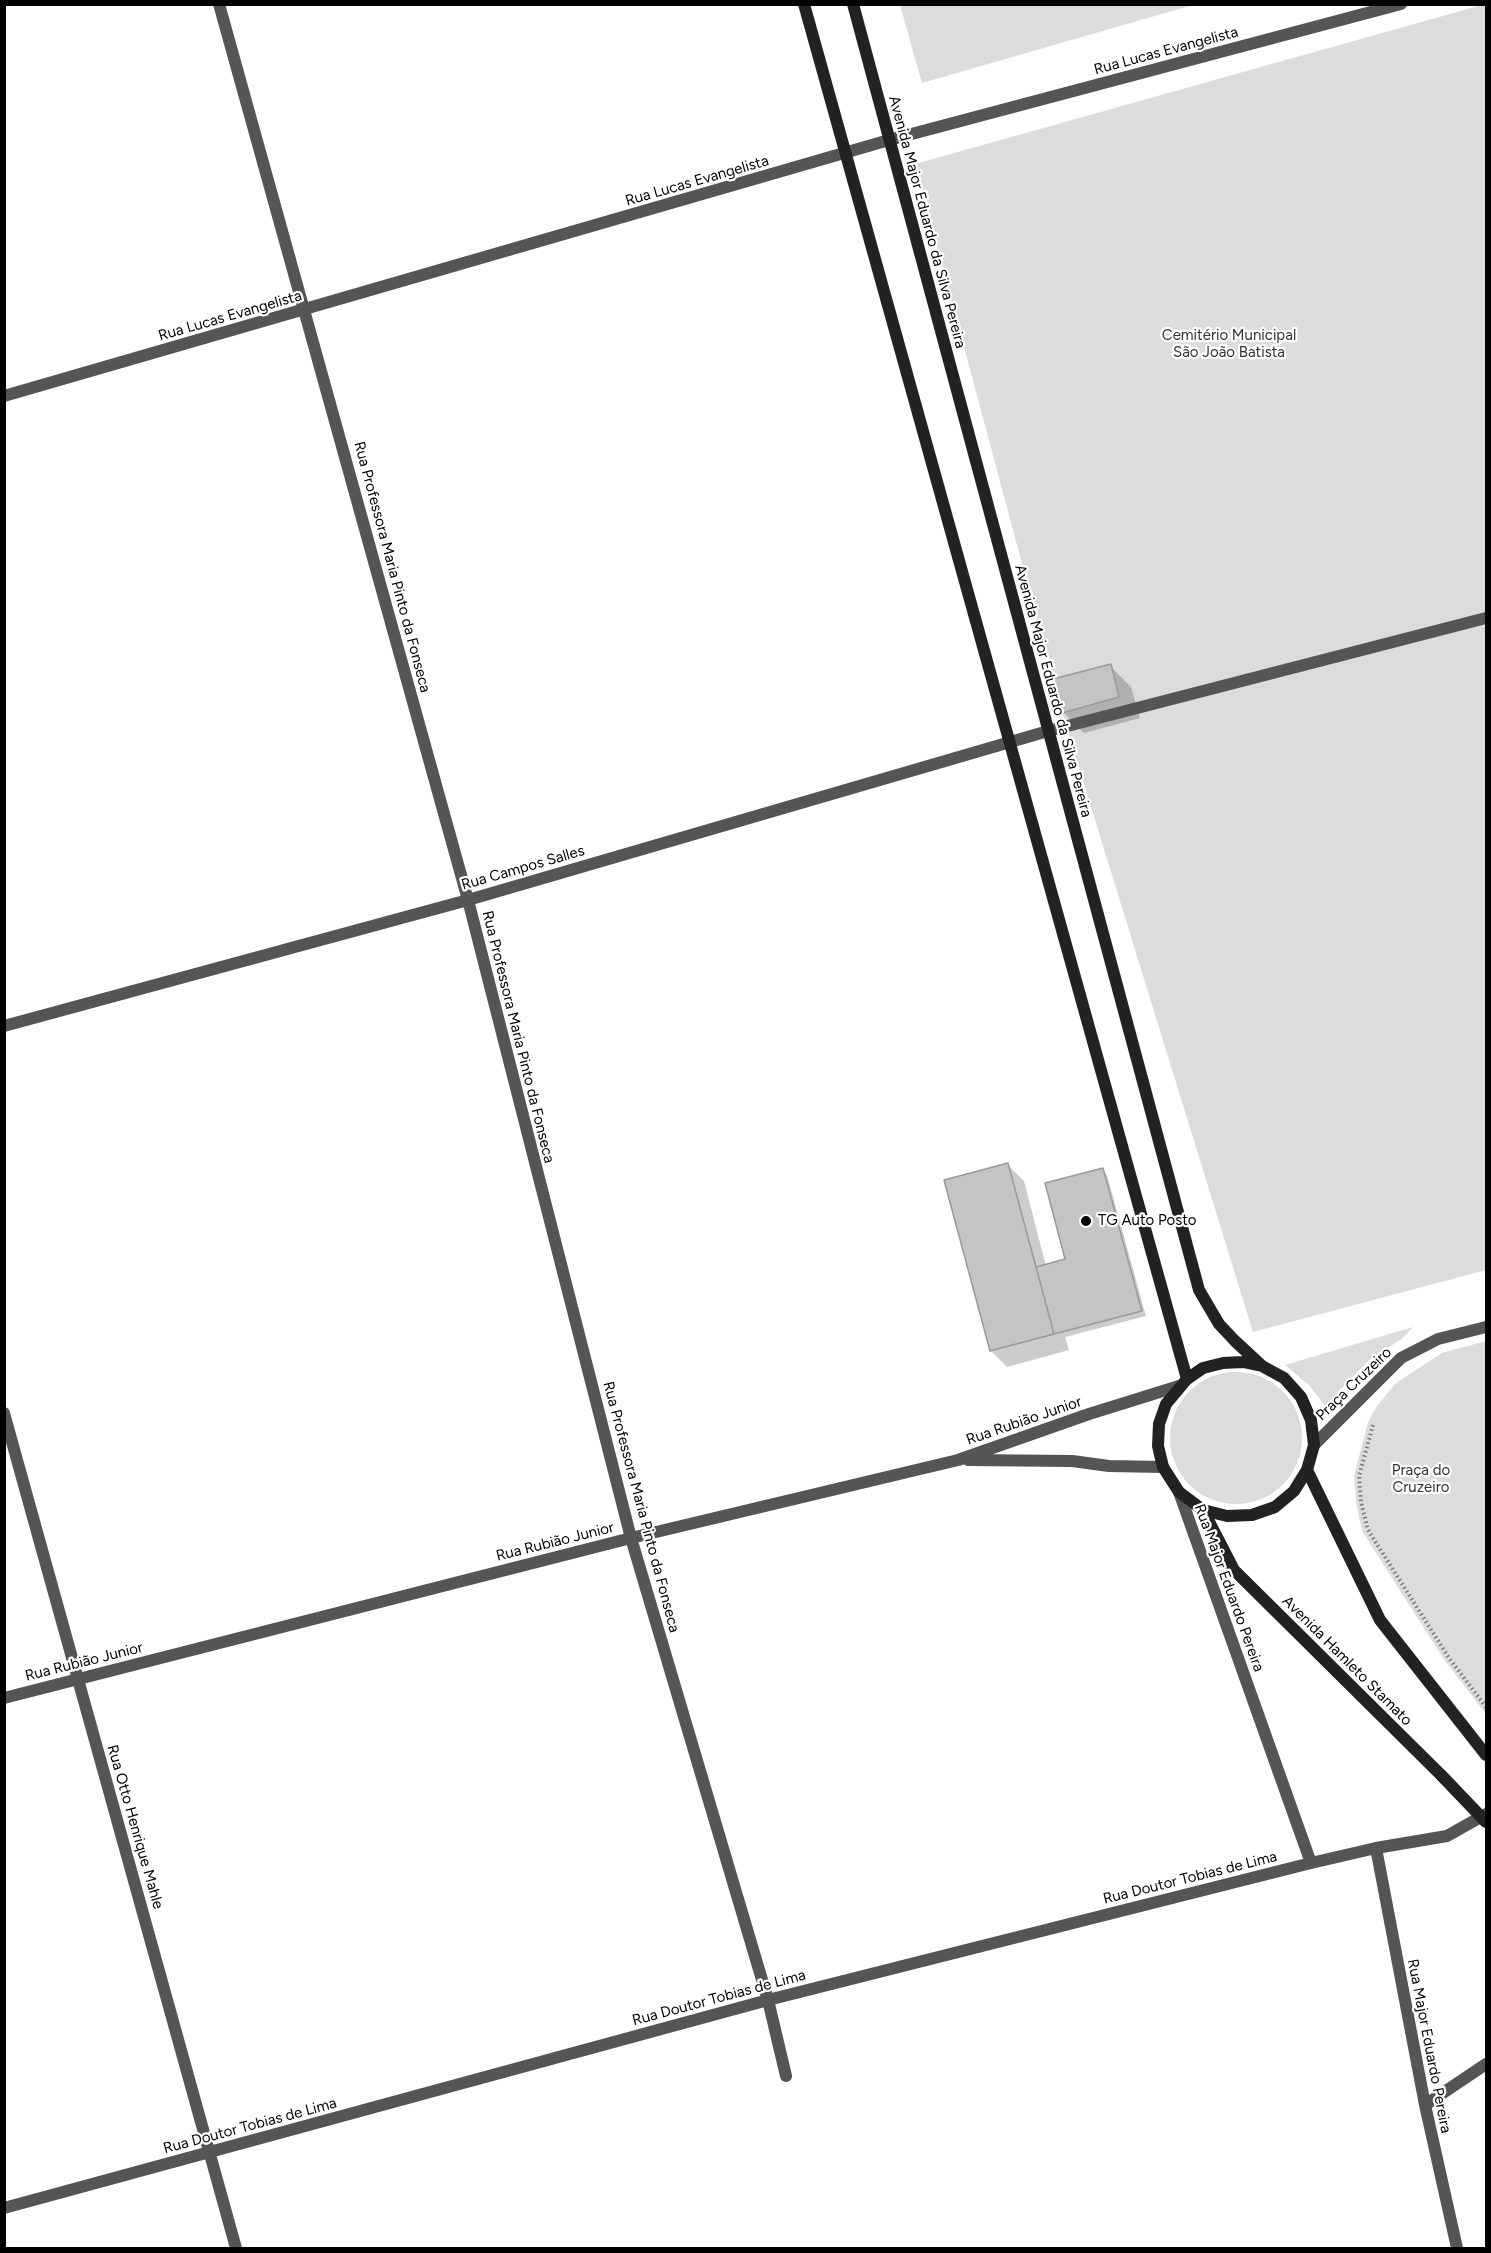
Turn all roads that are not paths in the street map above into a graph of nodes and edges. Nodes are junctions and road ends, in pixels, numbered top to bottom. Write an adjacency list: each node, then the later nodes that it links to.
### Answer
1 (219, 4): 7 (street, Rua Professora Maria Pinto da Fonseca)
2 (804, 4): 6 (main road)
3 (853, 4): 5 (main road, Avenida Major Eduardo da Silva Pereira)
4 (1401, 4): 5 (street, Rua Lucas Evangelista)
5 (889, 140): 6 (street, Rua Lucas Evangelista); 10 (main road, Avenida Major Eduardo da Silva Pereira)
6 (845, 154): 7 (street, Rua Lucas Evangelista); 11 (main road)
7 (305, 310): 8 (street, Rua Lucas Evangelista); 12 (street, Rua Professora Maria Pinto da Fonseca)
8 (4, 396)
9 (1486, 618): 10 (street, Rua Campos Salles)
10 (1048, 731): 11 (street, Rua Campos Salles); 15 (main road, Avenida Major Eduardo da Silva Pereira)
11 (1008, 743): 12 (street, Rua Campos Salles); 16 (main road)
12 (468, 900): 13 (street, Rua Campos Salles); 24 (street, Rua Professora Maria Pinto da Fonseca)
13 (4, 1026)
14 (1486, 1327): 18 (street, Praça Cruzeiro)
15 (1262, 1366): 16 (main road); 18 (main road)
16 (1183, 1382): 19 (street, Rua Rubião Junior); 20 (main road)
17 (4, 1413): 25 (street, Rua Otto Henrique Mahle)
18 (1314, 1445): 21 (main road)
19 (958, 1460): 20 (street); 24 (street, Rua Rubião Junior)
20 (1163, 1467): 22 (main road)
21 (1307, 1470): 23 (main road); 27 (main road)
22 (1179, 1492): 23 (main road); 31 (street, Rua Major Eduardo Pereira)
23 (1203, 1510): 29 (main road, Avenida Hamleto Stamato, bridge)
24 (631, 1538): 25 (street, Rua Rubião Junior); 32 (street, Rua Professora Maria Pinto da Fonseca)
25 (78, 1679): 26 (street, Rua Rubião Junior); 36 (street, Rua Otto Henrique Mahle)
26 (4, 1698)
27 (1484, 1753)
28 (1486, 1814): 30 (street, Rua Doutor Tobias de Lima)
29 (1486, 1822)
30 (1376, 1848): 31 (street, Rua Doutor Tobias de Lima); 35 (street, Rua Major Eduardo Pereira)
31 (1311, 1863): 32 (street, Rua Doutor Tobias de Lima)
32 (768, 2000): 34 (street, Rua Professora Maria Pinto da Fonseca); 36 (street, Rua Doutor Tobias de Lima)
33 (1486, 2064): 35 (street)
34 (786, 2076)
35 (1425, 2105): 39 (street, Rua Major Eduardo Pereira)
36 (210, 2152): 37 (street, Rua Doutor Tobias de Lima); 38 (street, Rua Otto Henrique Mahle)
37 (4, 2208)
38 (236, 2248)
39 (1457, 2248)

